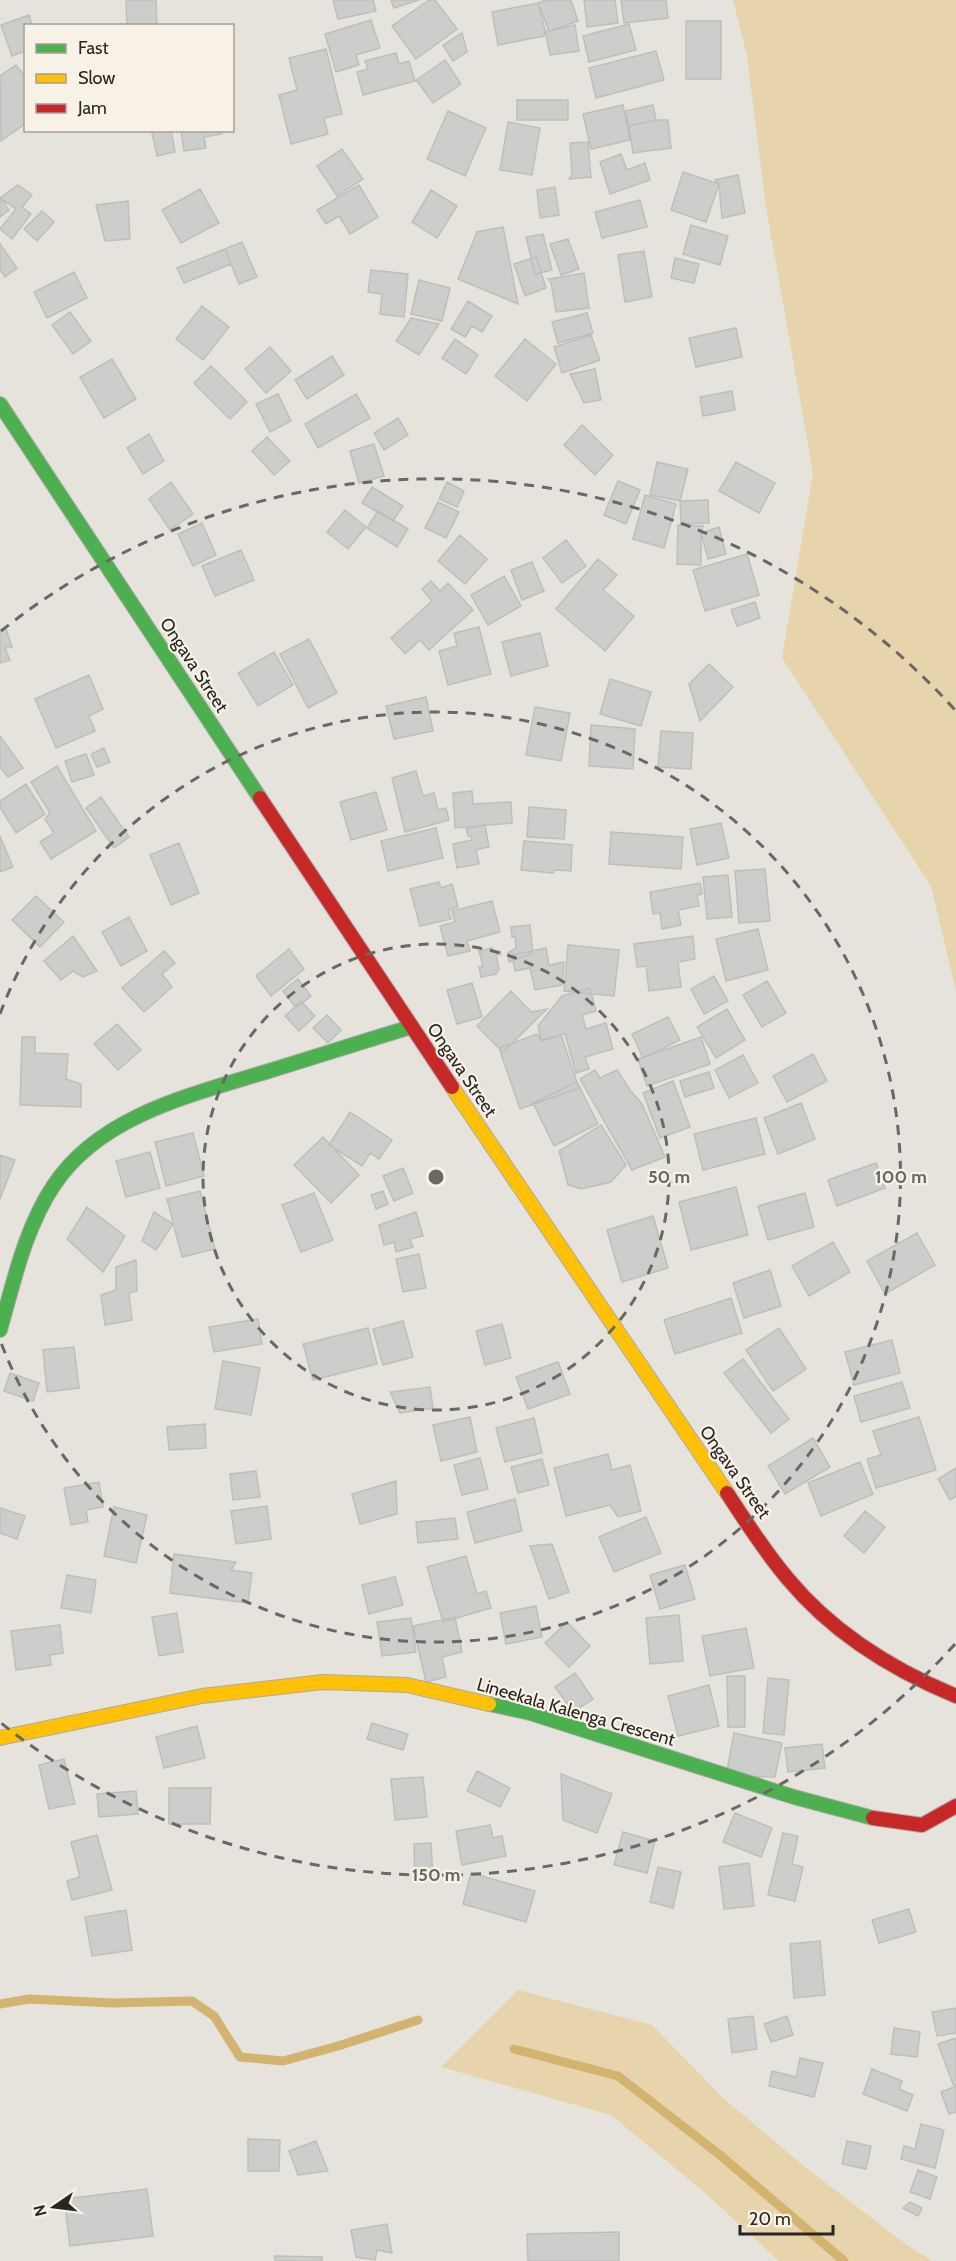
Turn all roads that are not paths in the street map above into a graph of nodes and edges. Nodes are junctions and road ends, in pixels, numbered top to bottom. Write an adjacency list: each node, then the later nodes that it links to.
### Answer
1 (0, 404): 2 (street, Ongava Street)
2 (411, 1027): 3 (street); 4 (street, Ongava Street)
3 (0, 1330)
4 (956, 1696)
5 (0, 1738): 6 (street, Lineekala Kalenga Crescent)
6 (956, 1806)

